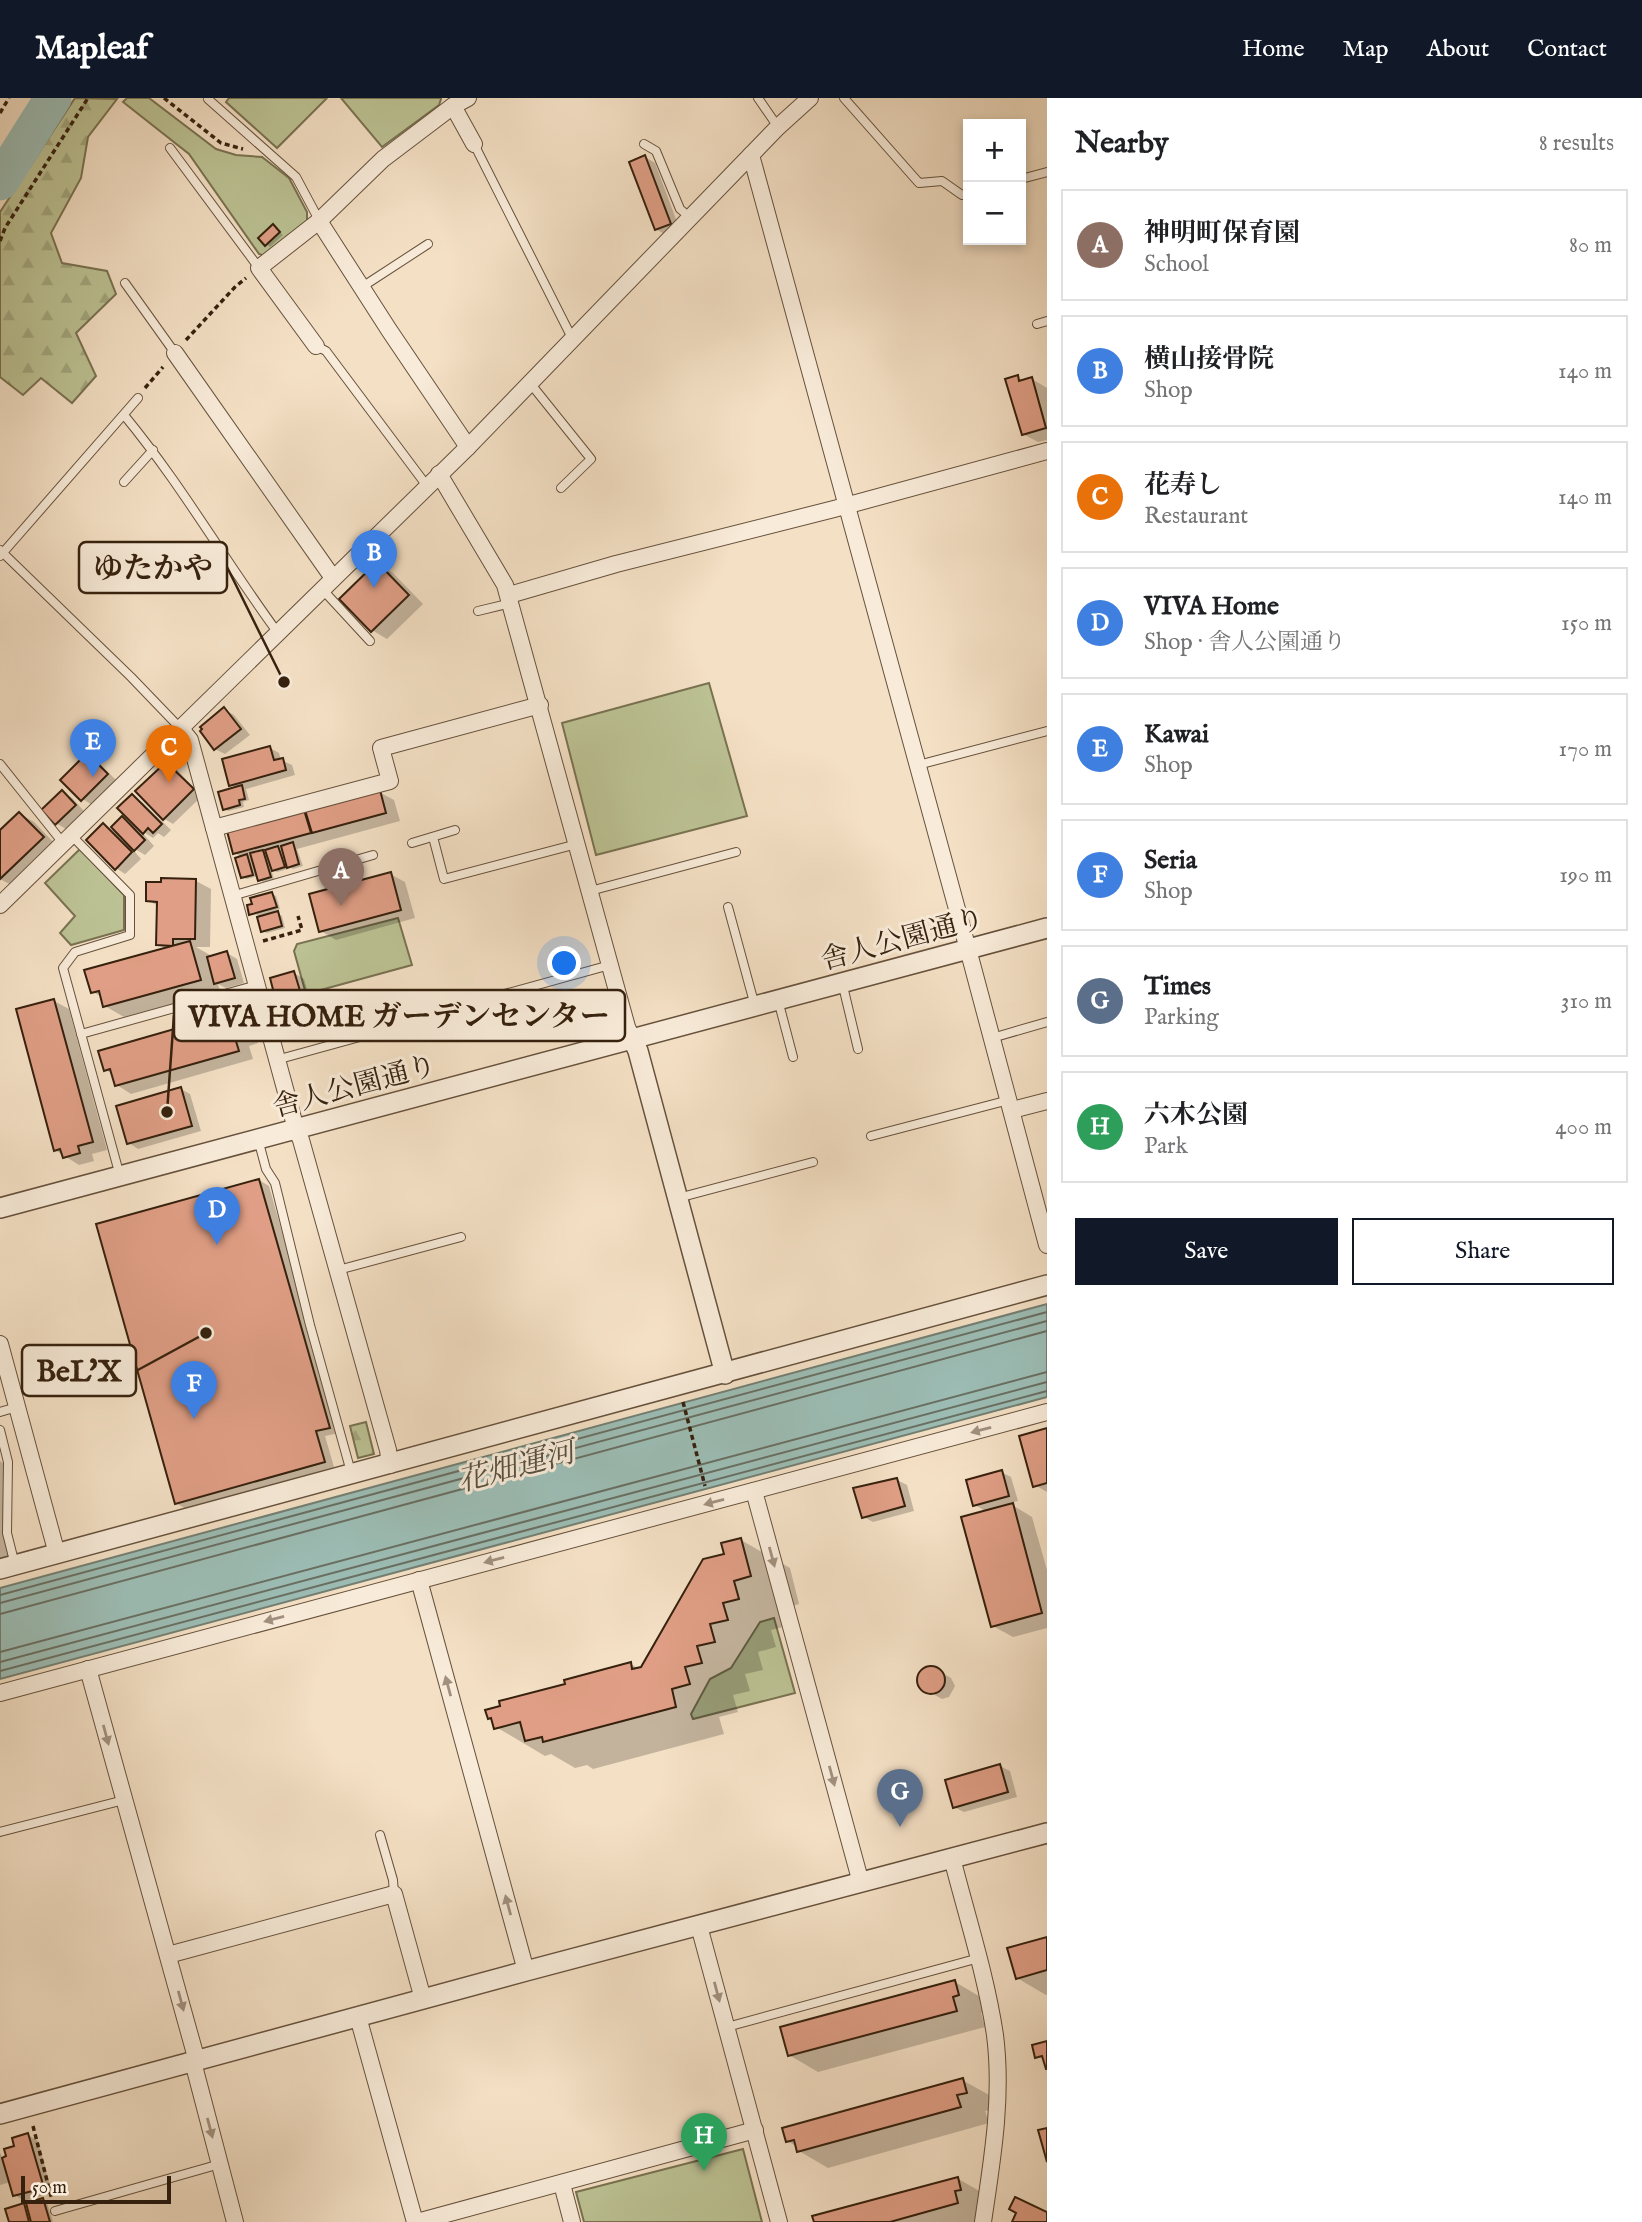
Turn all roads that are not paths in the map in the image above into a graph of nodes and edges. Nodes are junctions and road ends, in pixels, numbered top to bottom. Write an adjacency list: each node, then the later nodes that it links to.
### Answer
1 (209, 98): 16 (lane)
2 (468, 98): 6 (street)
3 (758, 98): 7 (lane)
4 (810, 98): 7 (street)
5 (844, 98): 14 (lane)
6 (451, 102): 8 (street); 16 (street)
7 (778, 127): 11 (street)
8 (474, 144): 23 (lane)
9 (644, 144): 15 (lane)
10 (170, 148): 18 (lane)
11 (751, 155): 15 (street); 36 (street)
12 (1047, 172): 13 (lane)
13 (1026, 178)
14 (963, 195)
15 (691, 218): 23 (street)
16 (319, 221): 18 (street); 20 (street)
17 (428, 244): 20 (lane)
18 (259, 268): 24 (street)
19 (125, 283): 25 (lane)
20 (362, 287): 29 (street)
21 (1047, 321): 22 (lane)
22 (1037, 324)
23 (573, 340): 26 (street)
24 (316, 346): 34 (lane)
25 (174, 353): 38 (street)
26 (530, 383): 29 (street); 35 (lane)
27 (138, 398): 28 (lane)
28 (124, 415): 30 (lane); 37 (lane)
29 (468, 447): 32 (street)
30 (153, 450): 33 (lane); 41 (lane)
31 (1047, 451): 36 (street)
32 (439, 474): 34 (street); 39 (street)
33 (124, 482)
34 (426, 486): 38 (street)
35 (561, 488)
36 (847, 506): 39 (street); 47 (street)
37 (1, 553): 44 (lane)
38 (327, 584): 41 (street); 42 (lane)
39 (510, 599): 40 (lane); 43 (street)
40 (478, 611)
41 (278, 634): 44 (street)
42 (370, 641)
43 (540, 705): 48 (street); 53 (street)
44 (181, 729): 48 (street); 51 (street)
45 (1047, 731): 47 (lane)
46 (0, 764): 51 (lane)
47 (918, 765): 61 (street)
48 (214, 828): 57 (street)
49 (455, 830): 50 (lane)
50 (433, 837): 52 (lane); 53 (lane)
51 (67, 839): 58 (street); 70 (lane)
52 (412, 843)
53 (577, 844): 56 (street)
54 (736, 852): 56 (lane)
55 (373, 855): 57 (lane)
56 (590, 891): 62 (street)
57 (232, 896): 64 (street)
58 (2, 900)
59 (728, 907): 67 (lane)
60 (1047, 928): 61 (street, 舎人公園通り)
61 (968, 949): 63 (street, 舎人公園通り); 71 (street)
62 (610, 965): 65 (lane); 72 (street)
63 (842, 982): 66 (street, 舎人公園通り); 73 (lane)
64 (257, 985): 70 (lane); 75 (street)
65 (483, 1000)
66 (778, 1000): 67 (street, 舎人公園通り); 74 (lane)
67 (755, 1006): 72 (street, 舎人公園通り)
68 (418, 1020): 75 (lane)
69 (1047, 1022): 71 (lane)
70 (82, 1034): 82 (lane)
71 (992, 1038): 77 (street)
72 (633, 1040): 78 (street, 舎人公園通り); 83 (street)
73 (858, 1049)
74 (793, 1057)
75 (276, 1060): 78 (street)
76 (1047, 1101): 77 (street)
77 (1011, 1105): 79 (lane); 86 (street)
78 (296, 1129): 80 (street, 舎人公園通り); 87 (street)
79 (872, 1136)
80 (258, 1139): 82 (street, 舎人公園通り); 96 (lane)
81 (813, 1162): 83 (lane)
82 (120, 1175): 84 (street, 舎人公園通り)
83 (678, 1198): 90 (street)
84 (0, 1208)
85 (461, 1237): 87 (lane)
86 (1047, 1245)
87 (338, 1270): 95 (street)
88 (1047, 1285): 90 (street)
89 (0, 1344): 91 (street)
90 (725, 1374): 95 (street)
91 (17, 1407): 92 (lane); 98 (street)
92 (0, 1412)
93 (1047, 1412): 97 (street, one-way to 97)
94 (0, 1430): 99 (lane)
95 (390, 1465): 96 (street)
96 (352, 1475): 98 (street)
97 (754, 1491): 100 (street, one-way to 100); 108 (street, one-way to 108)
98 (57, 1553): 99 (street)
99 (8, 1567)
100 (419, 1580): 101 (street, one-way to 101); 113 (street, one-way to 100)
101 (88, 1669): 102 (street); 103 (street, one-way to 103)
102 (0, 1693)
103 (124, 1800): 104 (lane); 111 (street)
104 (0, 1832)
105 (1047, 1833): 107 (street)
106 (380, 1835): 109 (lane)
107 (953, 1858): 108 (street); 112 (street)
108 (860, 1883): 110 (street)
109 (394, 1894): 111 (street); 114 (street)
110 (699, 1926): 113 (street); 116 (street, one-way to 116)
111 (168, 1955): 117 (street, one-way to 117)
112 (979, 1958): 116 (lane); 127 (street)
113 (526, 1971): 114 (street)
114 (423, 2000): 115 (street)
115 (358, 2017): 117 (street); 124 (street)
116 (727, 2027): 119 (street)
117 (195, 2062): 118 (street); 120 (street, one-way to 120)
118 (0, 2114)
119 (755, 2130): 121 (street); 126 (street)
120 (219, 2164): 122 (lane); 123 (street)
121 (562, 2184): 124 (street); 125 (street)
122 (55, 2211)
123 (235, 2222)
124 (416, 2222)
125 (572, 2222)
126 (779, 2222)
127 (982, 2222)

